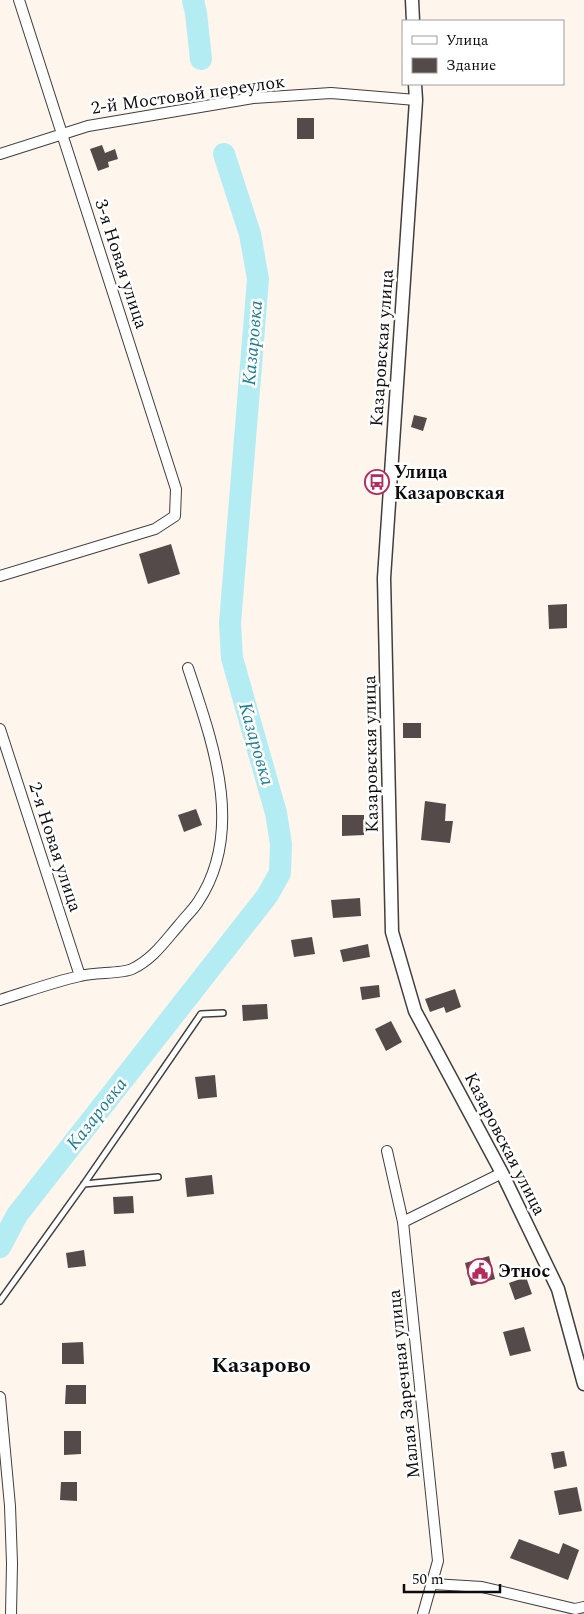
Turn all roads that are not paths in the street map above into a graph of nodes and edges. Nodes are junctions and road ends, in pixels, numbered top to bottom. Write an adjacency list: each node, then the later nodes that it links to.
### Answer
1 (19, 0): 6 (street, 3-я Новая улица)
2 (412, 0): 3 (street)
3 (413, 20)
4 (415, 85): 5 (street, Казаровская улица)
5 (416, 100): 6 (street, 2-й Мостовой переулок); 15 (street, Казаровская улица)
6 (62, 134): 7 (street, 2-й Мостовой переулок); 8 (street, 3-я Новая улица)
7 (0, 154)
8 (0, 576)
9 (188, 668): 11 (street)
10 (0, 729): 11 (street, 2-я Новая улица)
11 (80, 976): 12 (street)
12 (0, 1000)
13 (223, 1013): 17 (lane)
14 (388, 1151): 18 (street, Малая Заречная улица)
15 (502, 1173): 18 (street); 20 (street, Казаровская улица)
16 (158, 1177): 17 (lane)
17 (84, 1184): 19 (lane)
18 (403, 1222): 22 (street, Малая Заречная улица)
19 (0, 1301)
20 (584, 1384)
21 (0, 1397): 24 (street)
22 (432, 1584): 23 (street); 25 (street, Малая Заречная улица)
23 (577, 1610)
24 (11, 1614)
25 (423, 1614)

